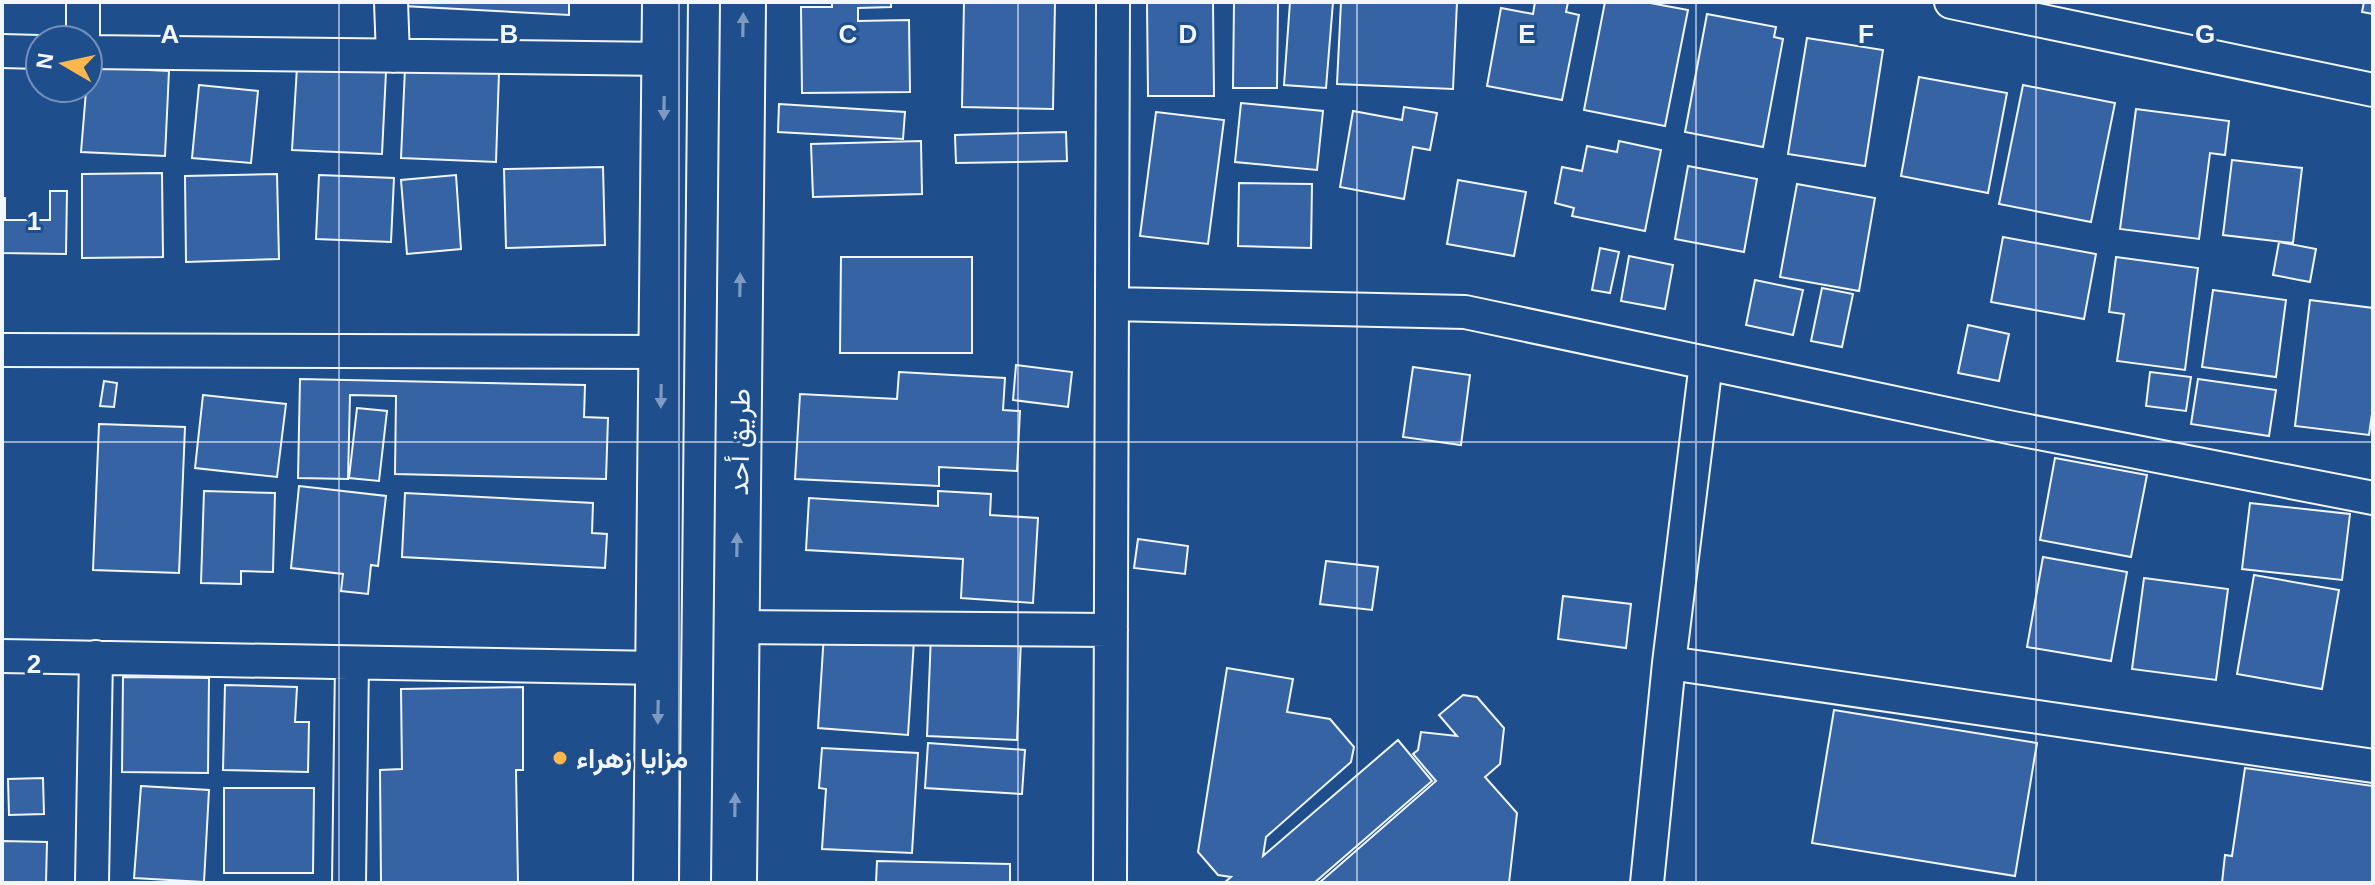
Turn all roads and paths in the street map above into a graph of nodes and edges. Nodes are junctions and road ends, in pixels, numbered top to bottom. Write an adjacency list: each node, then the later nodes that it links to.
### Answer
1 (83, 2): 7 (street)
2 (391, 2): 11 (street)
3 (665, 2): 12 (main road)
4 (743, 2): 19 (main road, طريق أحد, one-way to 4)
5 (1113, 2): 14 (street)
6 (1972, 4): 13 (street)
7 (83, 24)
8 (2, 51): 9 (street)
9 (24, 52)
10 (104, 52): 11 (street)
11 (393, 56): 12 (street)
12 (665, 59): 16 (main road, one-way to 16)
13 (2373, 90)
14 (1112, 304): 17 (street); 20 (street)
15 (2, 350): 16 (street)
16 (662, 352): 25 (main road, one-way to 25)
17 (1706, 363): 18 (street); 24 (street)
18 (2373, 498)
19 (737, 627): 20 (street); 30 (main road, طريق أحد, one-way to 19)
20 (1111, 630): 31 (street)
21 (2, 656): 22 (street)
22 (96, 657): 23 (street); 27 (street)
23 (352, 663): 25 (street); 28 (street)
24 (1669, 663): 26 (street); 32 (street)
25 (659, 668): 29 (main road, one-way to 29)
26 (2373, 766)
27 (92, 883)
28 (349, 883)
29 (656, 883)
30 (734, 883)
31 (1110, 883)
32 (1647, 883)

